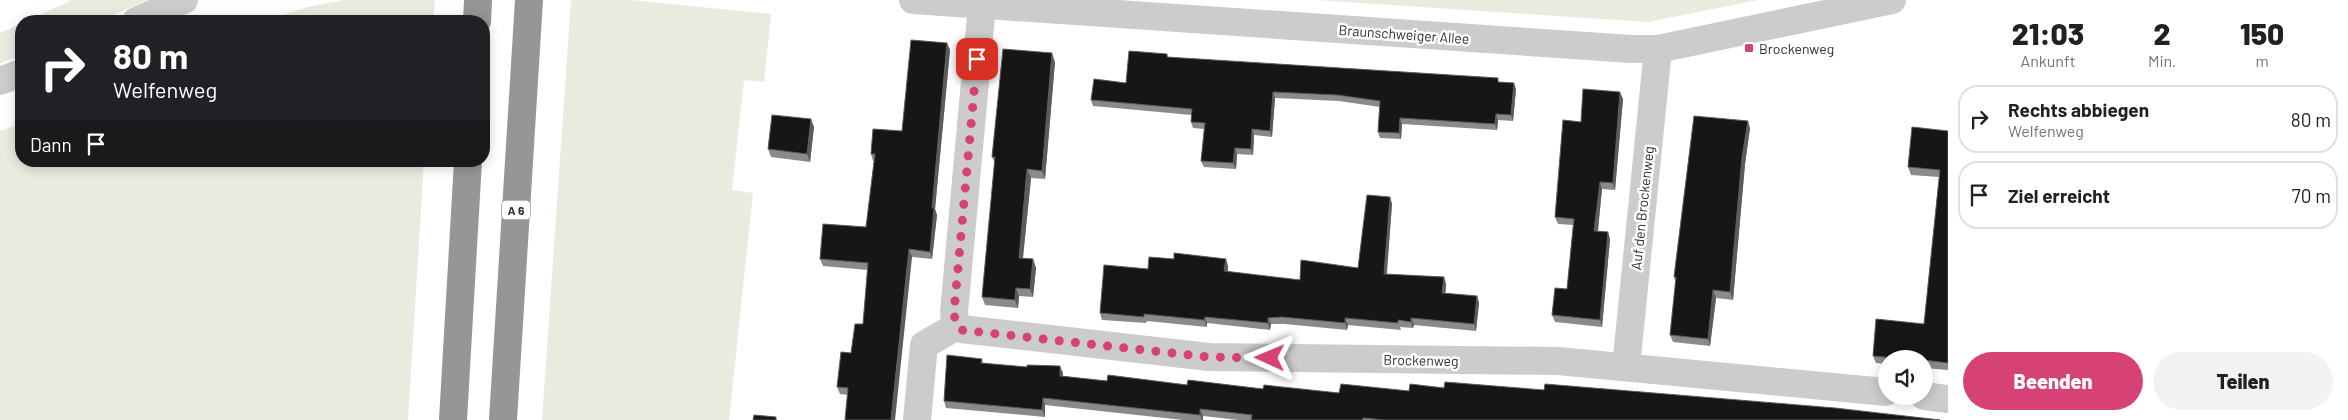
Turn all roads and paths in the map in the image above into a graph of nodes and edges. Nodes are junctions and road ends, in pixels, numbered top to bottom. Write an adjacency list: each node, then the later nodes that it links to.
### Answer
1 (184, 0): 7 (street)
2 (478, 0): 8 (highway)
3 (529, 0): 19 (highway, A 6)
4 (913, 0): 6 (street, Braunschweiger Allee)
5 (1892, 0): 9 (street, Braunschweiger Allee)
6 (982, 5): 9 (street, Braunschweiger Allee); 13 (street)
7 (150, 15)
8 (477, 15)
9 (1658, 49): 14 (street, Auf den Brockenweg)
10 (15, 76): 11 (street)
11 (0, 81)
12 (468, 167): 18 (highway)
13 (957, 326): 14 (street, Brockenweg); 20 (street)
14 (1626, 367): 15 (street, Brockenweg)
15 (1878, 391)
16 (1933, 397): 17 (street)
17 (1948, 398)
18 (453, 420)
19 (503, 420)
20 (917, 420)

